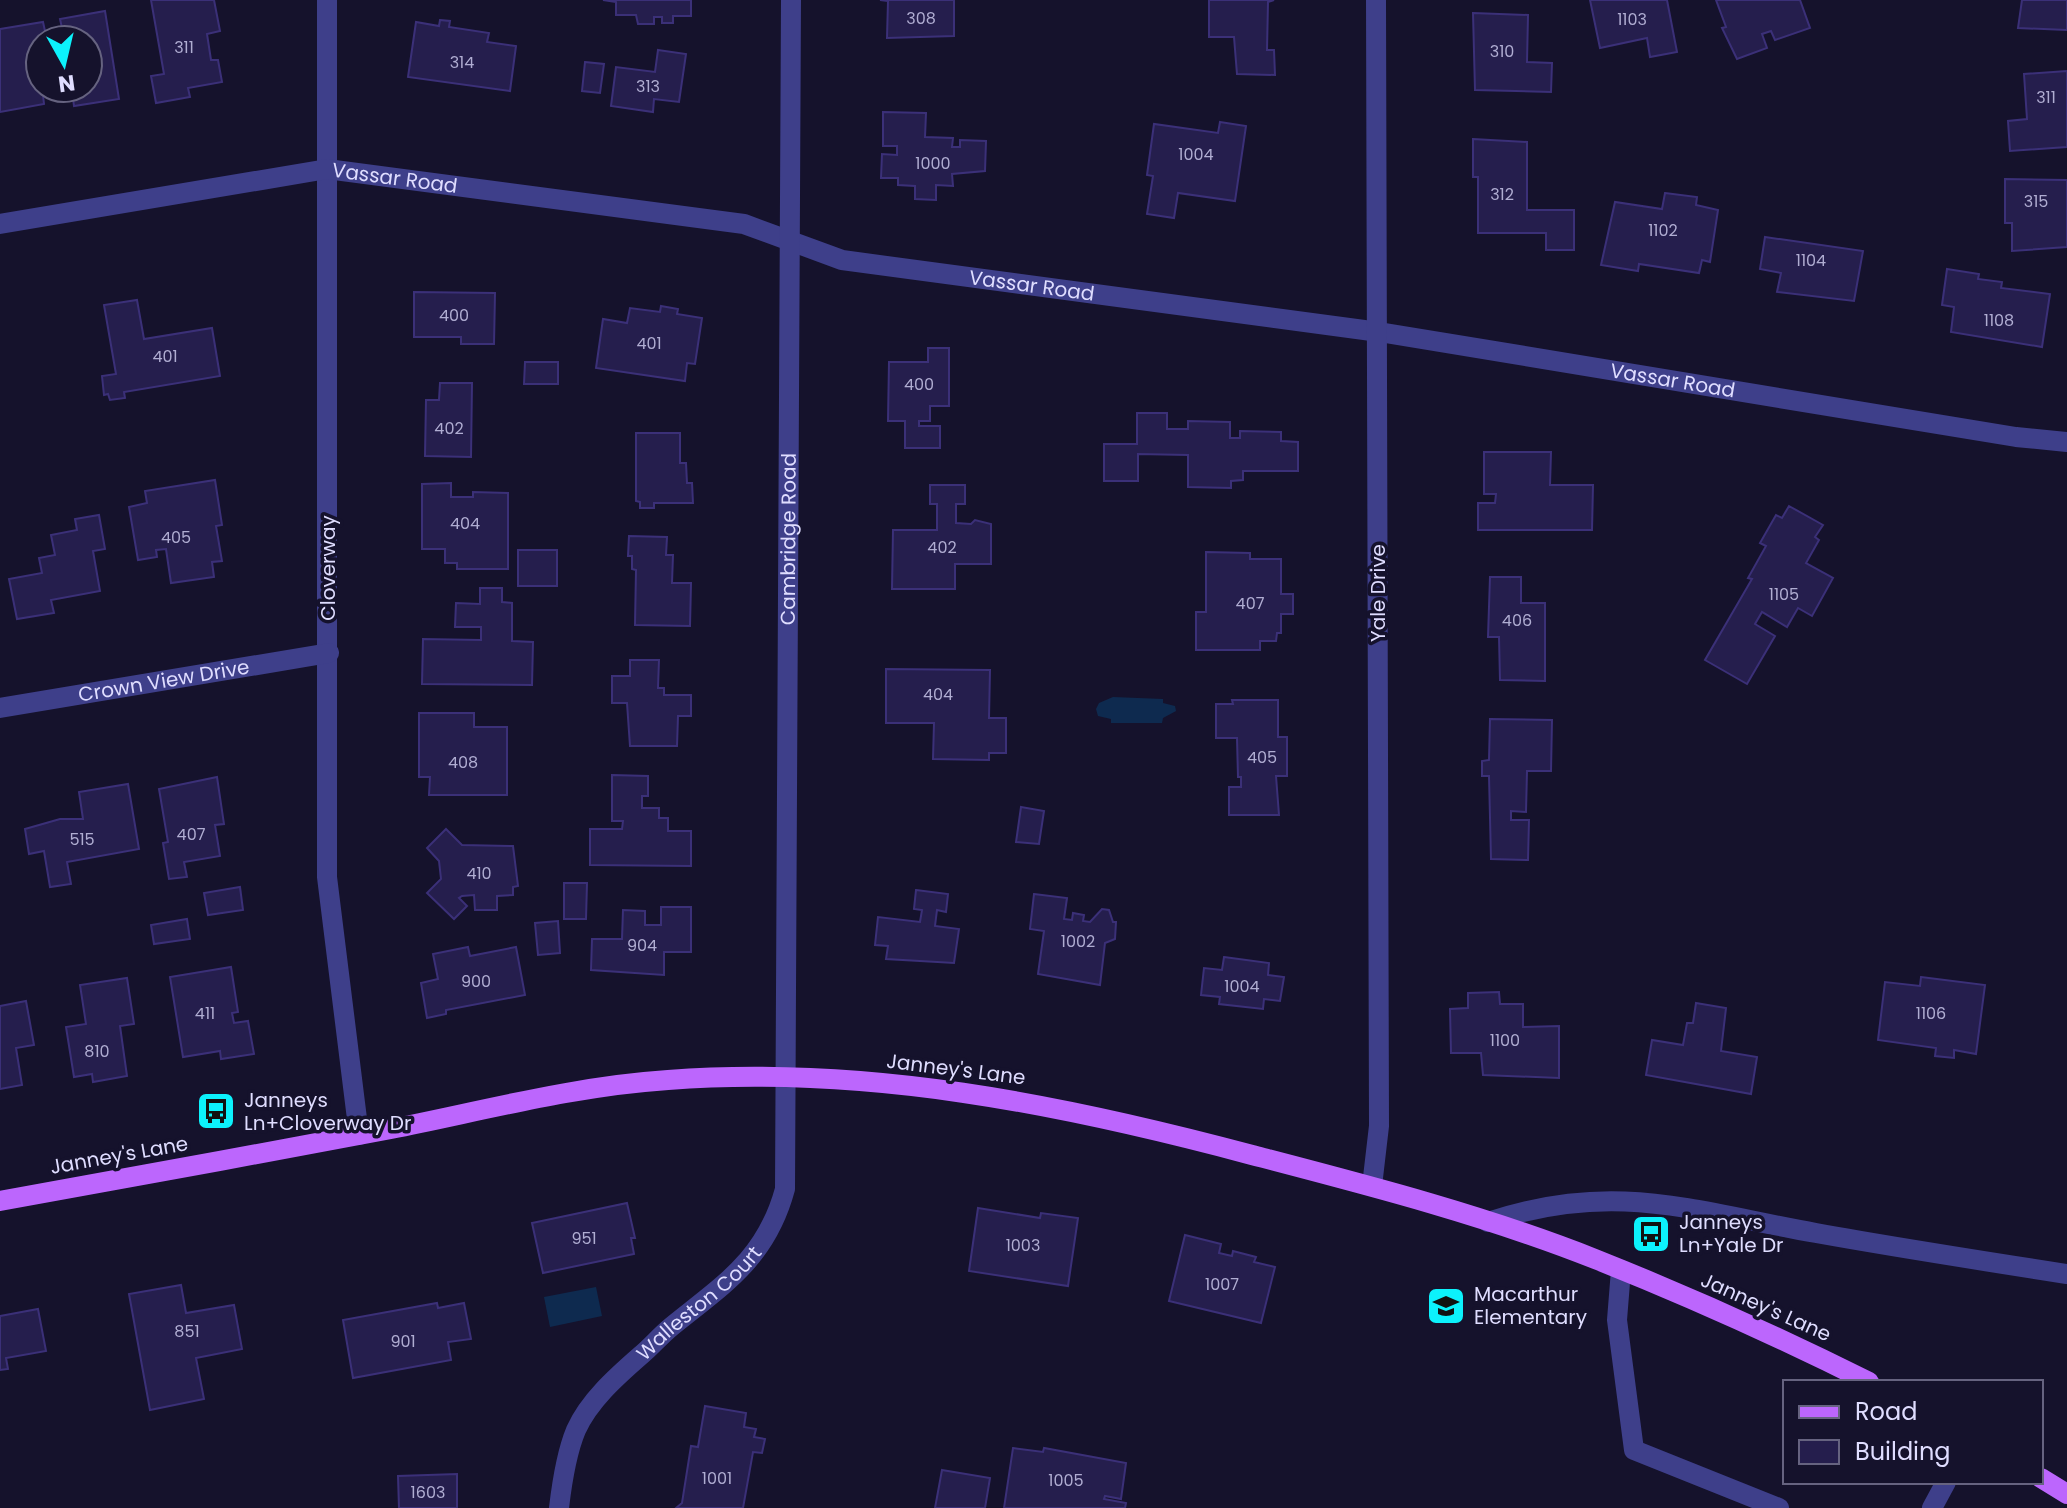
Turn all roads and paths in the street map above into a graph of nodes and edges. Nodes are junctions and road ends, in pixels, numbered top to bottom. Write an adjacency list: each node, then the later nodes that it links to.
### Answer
1 (327, 0): 4 (street, Cloverway)
2 (791, 0): 6 (street, Cambridge Road)
3 (1376, 0): 7 (street, Yale Drive)
4 (327, 169): 5 (street, Vassar Road); 6 (street, Vassar Road); 9 (street, Cloverway)
5 (0, 224)
6 (790, 242): 7 (street, Vassar Road); 11 (street, Cambridge Road)
7 (1379, 332): 8 (street, Vassar Road); 13 (street, Yale Drive)
8 (2067, 442)
9 (329, 653): 10 (street, Crown View Drive); 12 (street, Cloverway)
10 (0, 708)
11 (788, 1077): 12 (main road, Janney's Lane); 13 (main road, Janney's Lane); 22 (street, Walleston Court)
12 (359, 1135): 14 (main road, Janney's Lane)
13 (1372, 1186): 15 (main road, Janney's Lane)
14 (0, 1201)
15 (1488, 1222): 16 (main road, Janney's Lane); 17 (street)
16 (1621, 1270): 18 (main road, Janney's Lane); 23 (street)
17 (2067, 1274)
18 (1865, 1380)
19 (2043, 1479): 21 (main road)
20 (1945, 1484): 24 (street)
21 (2067, 1494)
22 (559, 1508)
23 (1779, 1508)
24 (1932, 1508)

